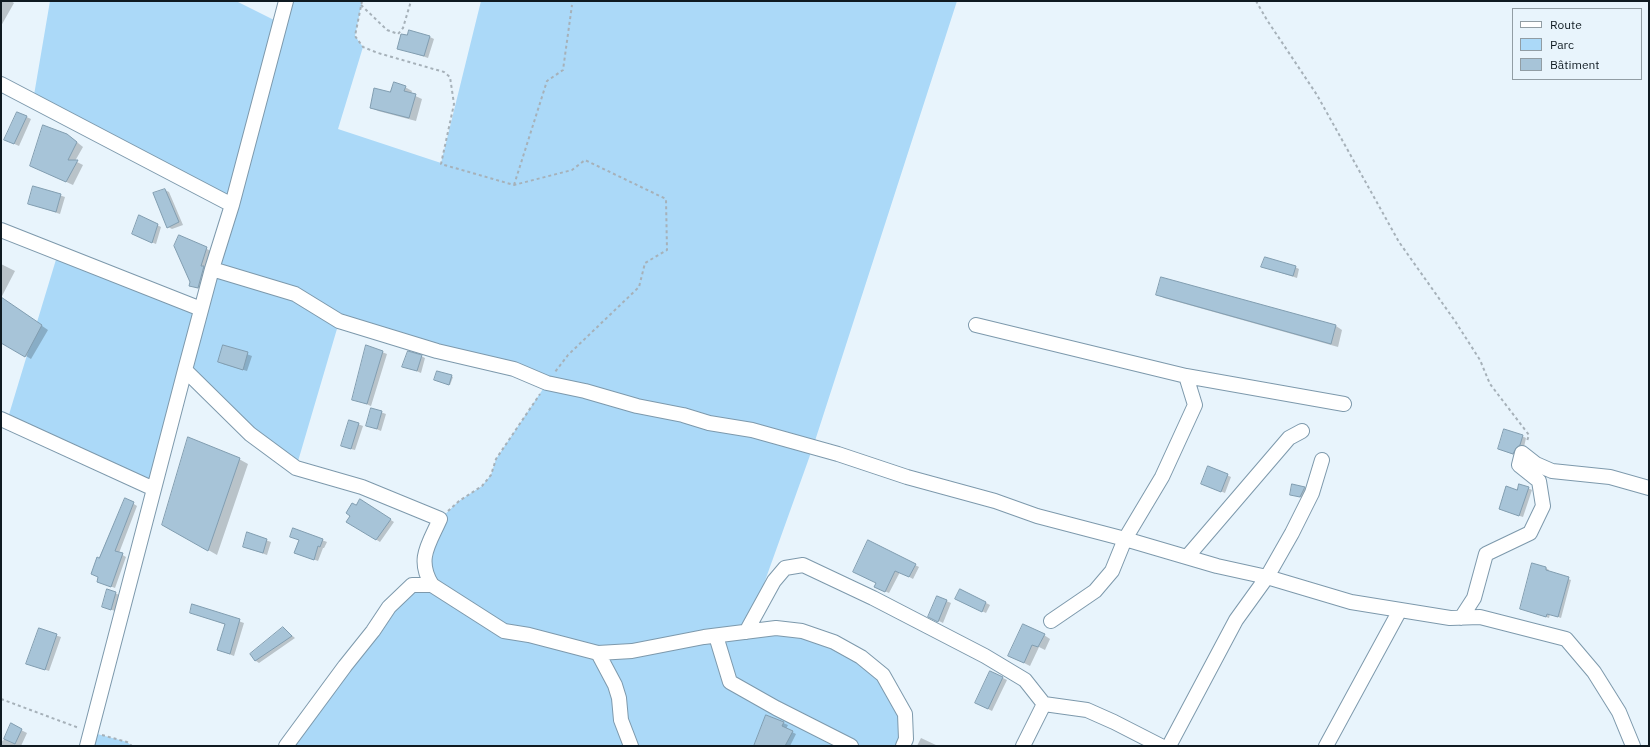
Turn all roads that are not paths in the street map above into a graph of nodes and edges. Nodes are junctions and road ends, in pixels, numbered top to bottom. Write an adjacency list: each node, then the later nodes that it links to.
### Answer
1 (286, 1): 3 (street)
2 (1, 84): 3 (street)
3 (232, 205): 5 (street)
4 (1, 230): 6 (street)
5 (212, 269): 6 (street); 16 (street)
6 (201, 309): 8 (street)
7 (976, 325): 9 (street)
8 (185, 370): 15 (street); 19 (street)
9 (1186, 376): 10 (street); 16 (street)
10 (1344, 404)
11 (1, 419): 15 (street)
12 (1302, 431): 17 (street)
13 (1322, 460): 18 (street)
14 (1649, 488): 21 (street)
15 (154, 489): 27 (street)
16 (1126, 539): 17 (street); 22 (street)
17 (1187, 558): 18 (street)
18 (1266, 577): 20 (street); 34 (street)
19 (432, 585): 25 (street); 28 (street)
20 (1400, 610): 21 (street); 35 (street)
21 (1461, 618): 36 (street)
22 (1051, 621)
23 (746, 632): 24 (street); 26 (street); 31 (street)
24 (716, 636): 25 (street); 30 (street)
25 (598, 653): 29 (street)
26 (1044, 704): 32 (street); 33 (street)
27 (88, 739)
28 (286, 746)
29 (631, 746)
30 (851, 746)
31 (903, 746)
32 (1023, 746)
33 (1161, 746)
34 (1170, 746)
35 (1326, 746)
36 (1633, 746)

